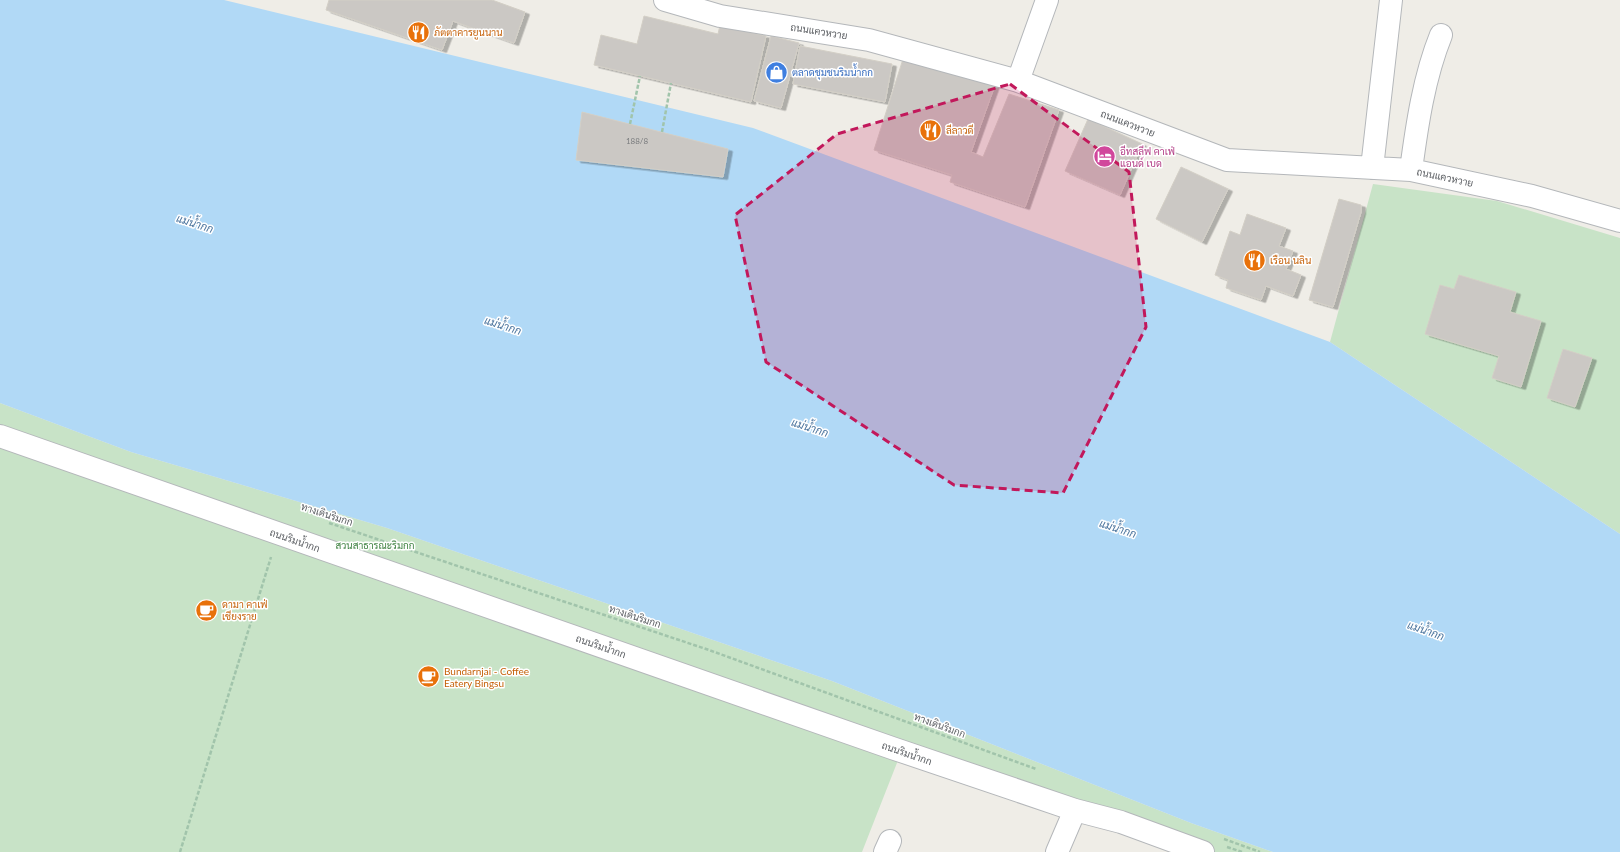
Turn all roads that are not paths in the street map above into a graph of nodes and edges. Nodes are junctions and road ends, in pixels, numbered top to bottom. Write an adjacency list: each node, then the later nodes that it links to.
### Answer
1 (665, 0): 5 (street, ถนนแควหวาย)
2 (704, 0): 5 (street)
3 (1047, 0): 7 (street)
4 (1391, 0): 8 (street)
5 (720, 16): 7 (street, ถนนแควหวาย)
6 (1441, 35): 9 (street)
7 (1018, 82): 8 (street, ถนนแควหวาย)
8 (1372, 168): 9 (street, ถนนแควหวาย)
9 (1411, 170): 10 (street, ถนนแควหวาย)
10 (1620, 221)
11 (0, 436): 12 (street, ถนนริมน้ำกก)
12 (1075, 810): 13 (street); 14 (street, ถนนริมน้ำกก)
13 (1057, 852)
14 (1203, 852)

